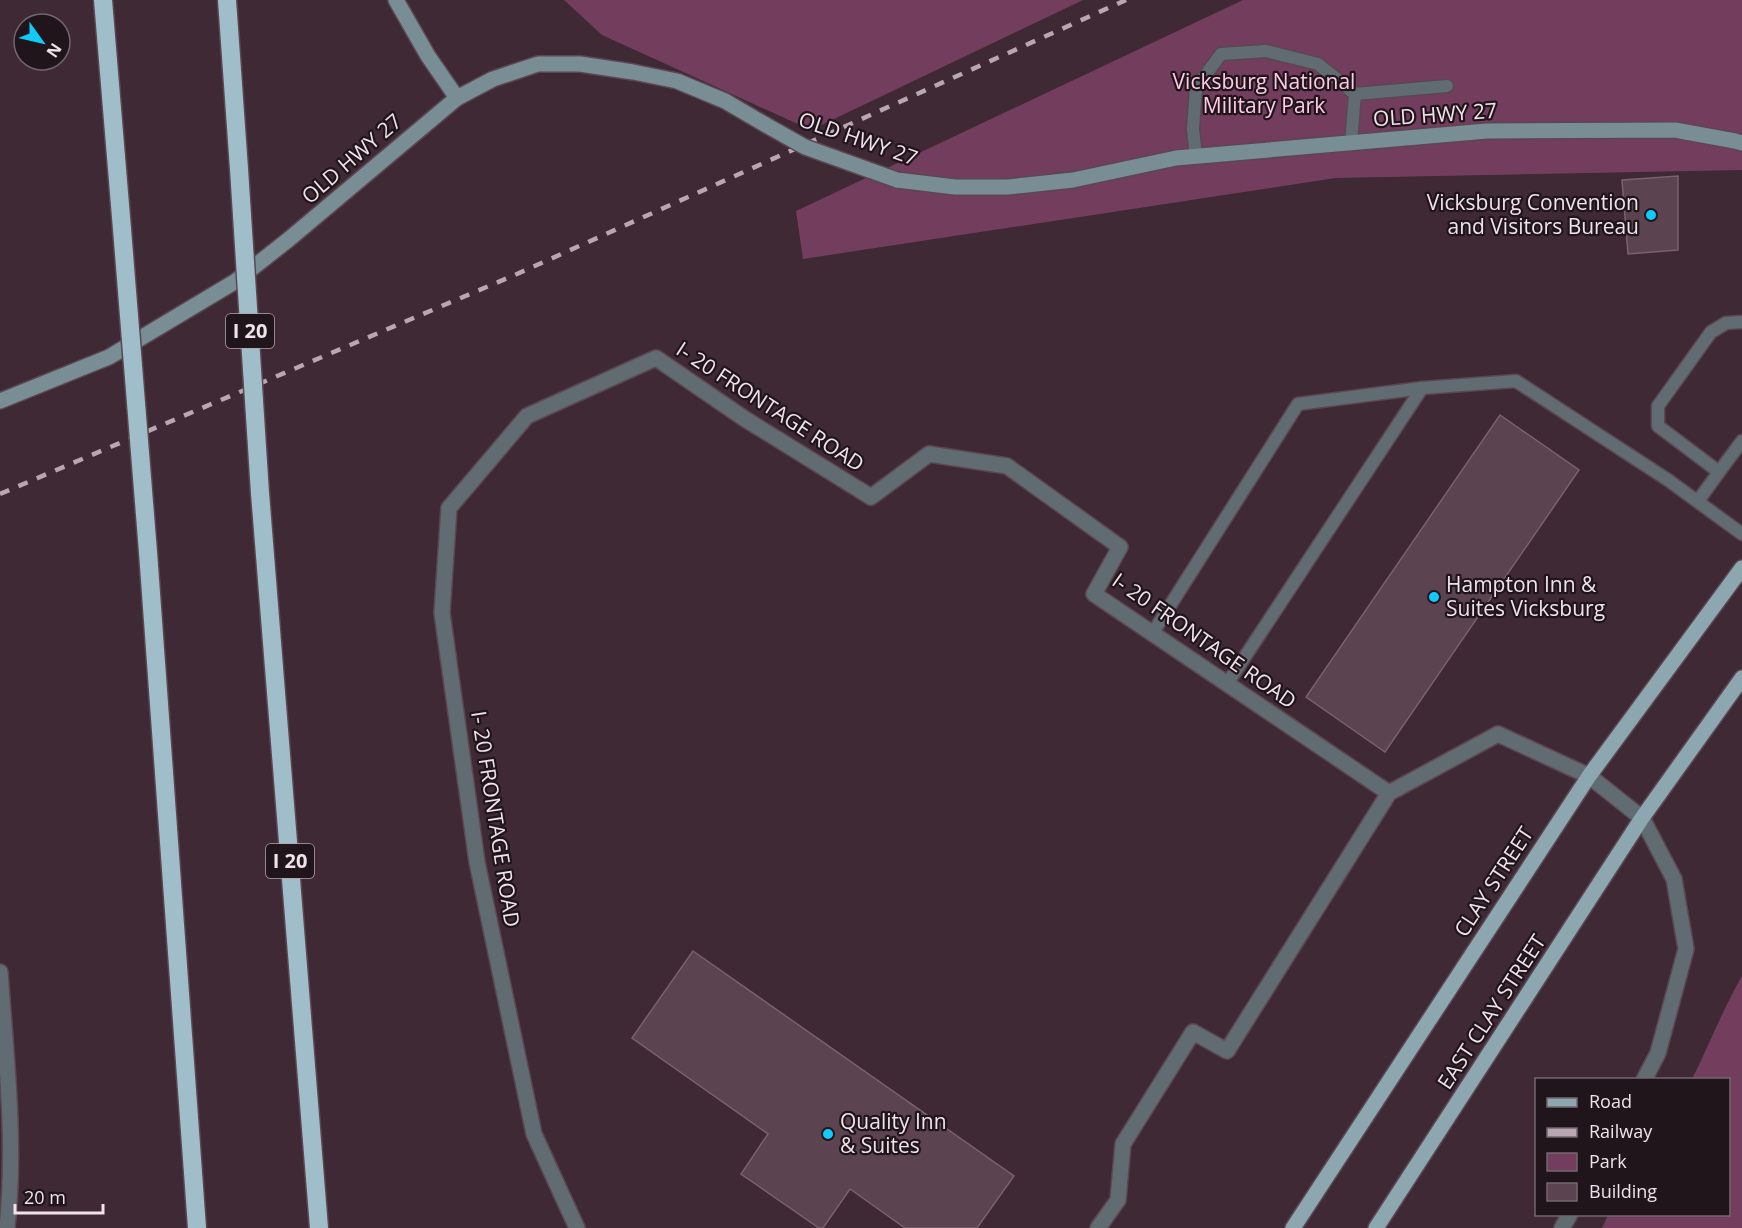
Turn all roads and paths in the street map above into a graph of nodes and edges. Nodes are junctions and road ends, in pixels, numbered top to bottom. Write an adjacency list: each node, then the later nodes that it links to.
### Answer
1 (103, 0): 27 (highway, bridge)
2 (227, 0): 28 (highway, I 20, bridge)
3 (396, 0): 6 (street)
4 (1447, 86): 5 (lane)
5 (1355, 94): 7 (lane); 9 (lane)
6 (457, 98): 9 (street, OLD HWY 27, bridge); 12 (street, OLD HWY 27)
7 (1350, 142): 8 (street, OLD HWY 27); 9 (street, OLD HWY 27)
8 (1742, 143)
9 (1196, 157)
10 (1742, 322): 14 (lane)
11 (1422, 388): 15 (lane); 18 (lane); 20 (lane)
12 (0, 401)
13 (1742, 441): 14 (lane)
14 (1719, 472): 15 (lane)
15 (1698, 501): 16 (lane)
16 (1742, 534)
17 (1742, 567): 21 (main road, CLAY STREET)
18 (1152, 634): 20 (street, I- 20 FRONTAGE ROAD); 29 (street, I- 20 FRONTAGE ROAD)
19 (1742, 678): 23 (main road)
20 (1227, 684): 22 (street, I- 20 FRONTAGE ROAD)
21 (1589, 776): 22 (street); 23 (street); 31 (main road, CLAY STREET)
22 (1389, 794): 30 (street)
23 (1642, 818): 25 (street); 32 (main road, EAST CLAY STREET)
24 (0, 972): 26 (street)
25 (1645, 1078)
26 (7, 1228)
27 (197, 1228)
28 (320, 1228)
29 (578, 1228)
30 (1098, 1228)
31 (1293, 1228)
32 (1376, 1228)

